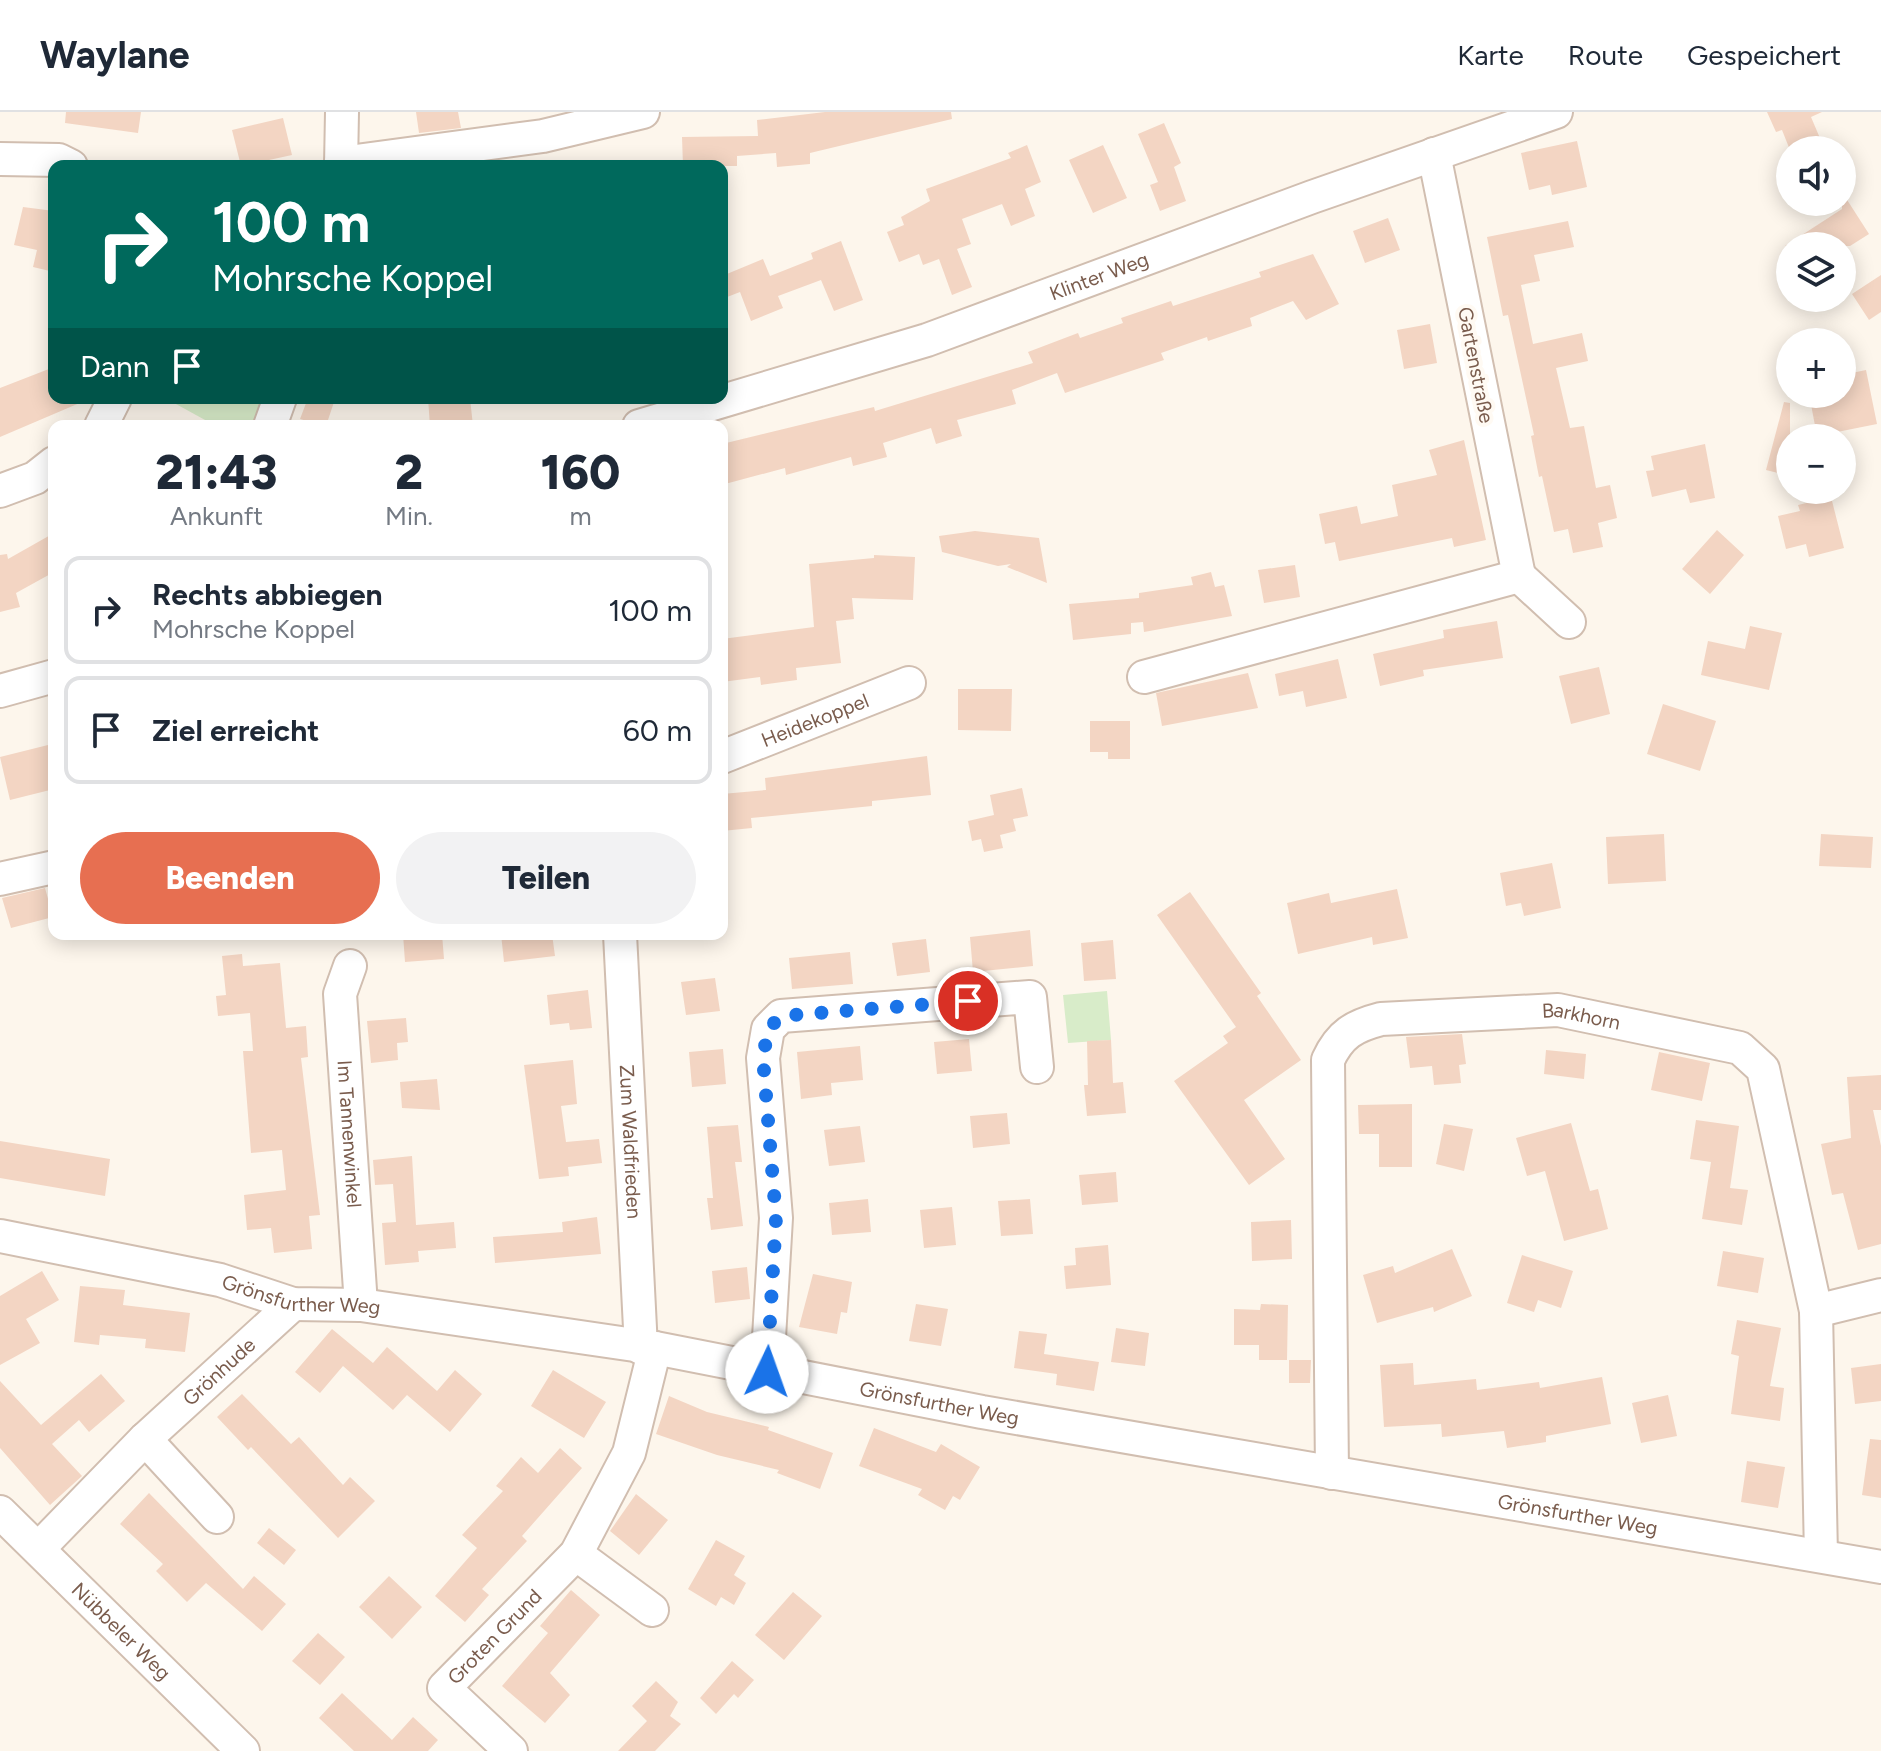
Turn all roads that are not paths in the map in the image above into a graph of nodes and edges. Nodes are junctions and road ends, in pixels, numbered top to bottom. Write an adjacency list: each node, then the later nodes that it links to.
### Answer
1 (342, 112): 7 (street)
2 (643, 112): 8 (street)
3 (1556, 112): 4 (street, Klinter Weg)
4 (1434, 154): 9 (street, Klinter Weg); 14 (street, Gartenstraße)
5 (0, 159): 6 (street)
6 (59, 160)
7 (341, 160)
8 (370, 160)
9 (728, 399)
10 (713, 404): 11 (street, Klinter Weg)
11 (659, 420)
12 (48, 468): 13 (street)
13 (0, 491)
14 (1519, 576): 15 (street); 16 (street)
15 (1569, 622)
16 (1144, 677)
17 (48, 678): 19 (street)
18 (909, 683): 20 (street, Heidekoppel)
19 (0, 691)
20 (728, 755)
21 (48, 868): 22 (street)
22 (0, 879)
23 (620, 940): 31 (street, Zum Waldfrieden)
24 (350, 966): 29 (street, Im Tannenwinkel)
25 (1037, 1067): 32 (street)
26 (0, 1236): 28 (street, Grönsfurther Weg)
27 (1881, 1295): 30 (street)
28 (293, 1304): 29 (street, Grönsfurther Weg); 33 (street, Grönhude)
29 (361, 1305): 31 (street, Grönsfurther Weg)
30 (1816, 1311): 34 (street, Barkhorn); 39 (street, Barkhorn)
31 (648, 1348): 32 (street, Grönsfurther Weg); 38 (street, Groten Grund)
32 (767, 1372): 34 (street, Grönsfurther Weg)
33 (145, 1439): 36 (street); 37 (street, Grönhude)
34 (1332, 1473): 39 (street, Grönsfurther Weg)
35 (0, 1512): 37 (street, Nübbeler Weg)
36 (217, 1517)
37 (39, 1548): 42 (street, Nübbeler Weg)
38 (576, 1554): 41 (street); 43 (street, Groten Grund)
39 (1821, 1556): 40 (street, Grönsfurther Weg)
40 (1881, 1567)
41 (652, 1610)
42 (243, 1751)
43 (511, 1751)

